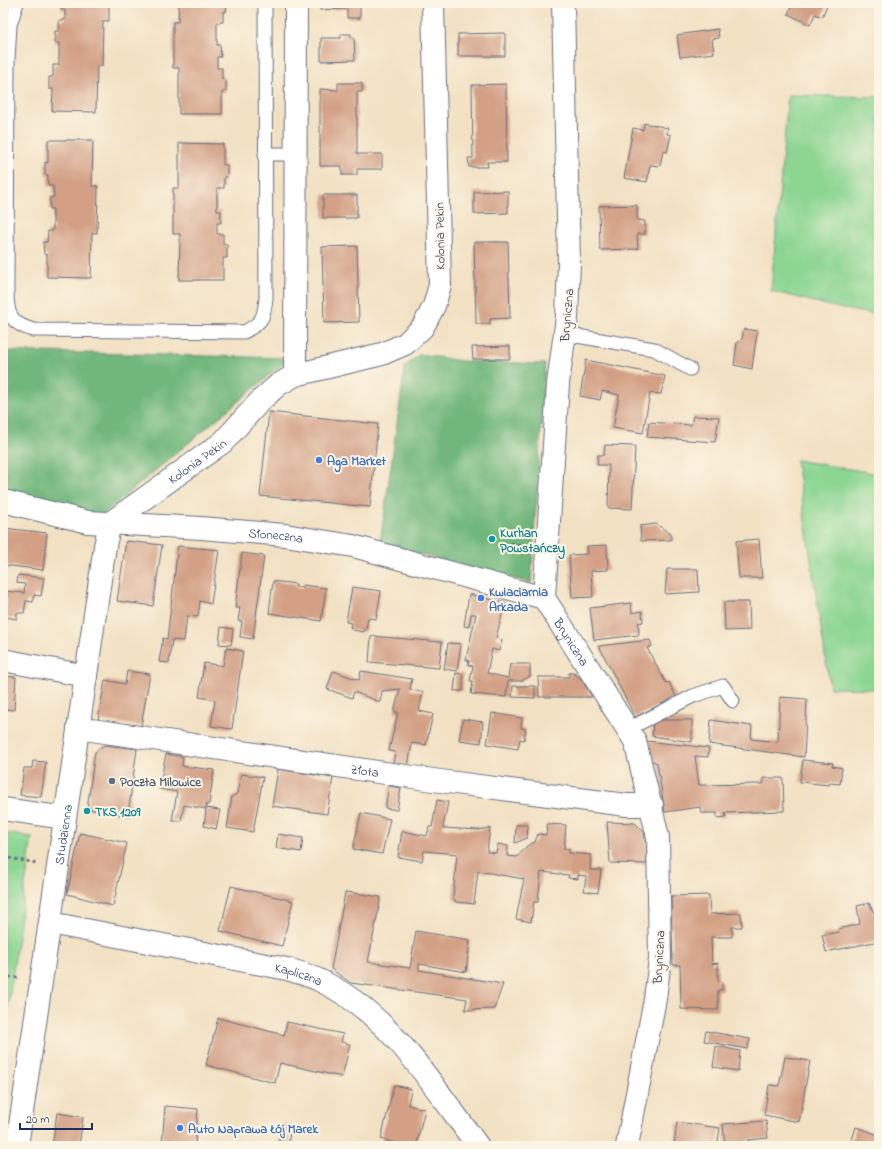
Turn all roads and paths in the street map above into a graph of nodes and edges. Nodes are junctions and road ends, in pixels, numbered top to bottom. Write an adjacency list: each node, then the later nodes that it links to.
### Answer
1 (17, 3): 6 (lane)
2 (264, 3): 7 (lane)
3 (296, 3): 8 (street)
4 (433, 3): 11 (street, Kolonia Pekin)
5 (563, 3): 9 (street, Bryniczna)
6 (5, 60): 7 (lane)
7 (265, 154): 8 (lane)
8 (295, 154): 11 (street)
9 (565, 334): 10 (lane); 16 (street, Bryniczna)
10 (690, 369)
11 (295, 375): 13 (street, Kolonia Pekin)
12 (3, 501): 13 (street, Słoneczna)
13 (110, 523): 16 (street, Słoneczna); 18 (street, Studzienna)
14 (511, 543): 15 (path)
15 (526, 546)
16 (544, 598): 21 (street, Bryniczna)
17 (3, 660): 18 (street)
18 (86, 676): 20 (street, Studzienna)
19 (732, 701): 21 (lane)
20 (78, 728): 22 (street, Złota); 24 (street, Studzienna)
21 (628, 729): 22 (street, Bryniczna)
22 (652, 805): 32 (street, Bryniczna)
23 (3, 809): 24 (street)
24 (66, 818): 27 (street, Studzienna)
25 (3, 857): 26 (path)
26 (40, 864)
27 (50, 923): 30 (street, Studzienna); 31 (street, Kapliczna)
28 (3, 976): 29 (path)
29 (24, 979)
30 (17, 1146)
31 (478, 1146)
32 (627, 1146)

